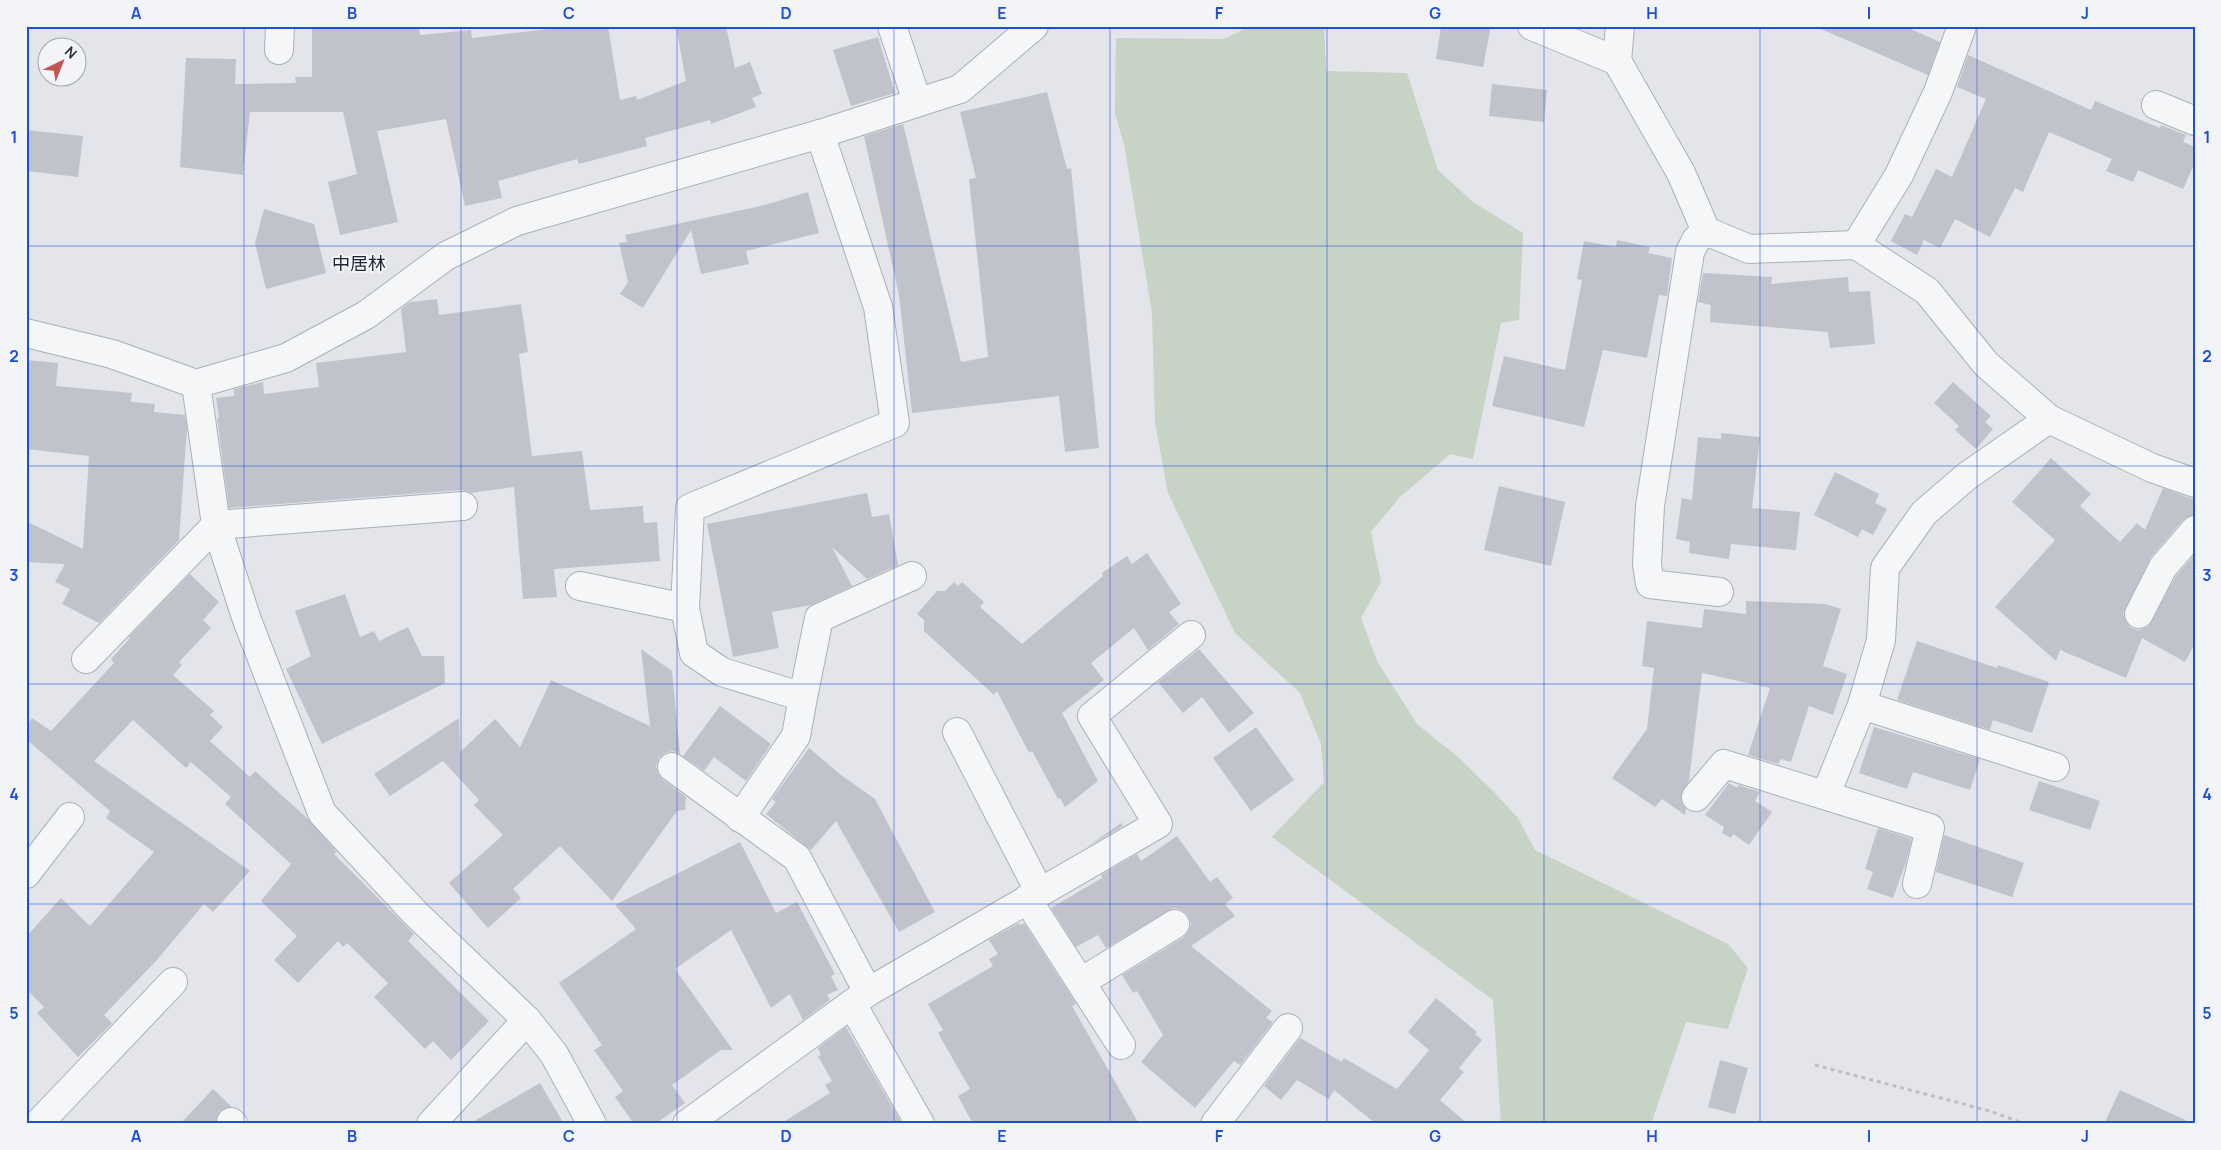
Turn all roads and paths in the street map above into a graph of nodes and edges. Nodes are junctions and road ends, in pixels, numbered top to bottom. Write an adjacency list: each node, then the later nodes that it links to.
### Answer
1 (892, 26): 7 (street)
2 (1034, 26): 7 (street)
3 (1532, 26): 6 (street)
4 (1620, 26): 6 (street)
5 (1962, 26): 12 (street)
6 (1617, 61): 11 (street)
7 (918, 101): 10 (street)
8 (2156, 105): 9 (street)
9 (2195, 120)
10 (820, 134): 14 (street); 23 (street)
11 (1706, 231): 12 (street); 22 (street)
12 (1856, 246): 15 (street)
13 (26, 333): 14 (street)
14 (196, 384): 18 (street)
15 (2049, 419): 16 (street); 28 (street)
16 (2195, 483)
17 (463, 506): 18 (street)
18 (216, 524): 26 (street); 43 (street)
19 (2195, 530): 24 (street)
20 (912, 576): 27 (street)
21 (580, 586): 23 (street)
22 (1719, 592)
23 (685, 608): 27 (street)
24 (2138, 614)
25 (1191, 635): 38 (street)
26 (86, 659)
27 (803, 697): 35 (street)
28 (1862, 705): 31 (street); 32 (street)
29 (957, 732): 38 (street)
30 (672, 767): 35 (street)
31 (2055, 767)
32 (1826, 794): 33 (street); 37 (street)
33 (1696, 797)
34 (70, 817): 36 (street)
35 (740, 818): 42 (street)
36 (26, 874)
37 (1917, 884)
38 (1033, 895): 41 (street); 42 (street)
39 (1175, 924): 41 (street)
40 (173, 982): 47 (street)
41 (1081, 982): 45 (street)
42 (860, 998): 50 (street); 51 (street)
43 (527, 1020): 48 (street); 49 (street)
44 (1288, 1028): 52 (street)
45 (1121, 1045)
46 (1815, 1065): 53 (path)
47 (38, 1124)
48 (431, 1124)
49 (592, 1124)
50 (687, 1124)
51 (920, 1124)
52 (1215, 1124)
53 (2025, 1124)

